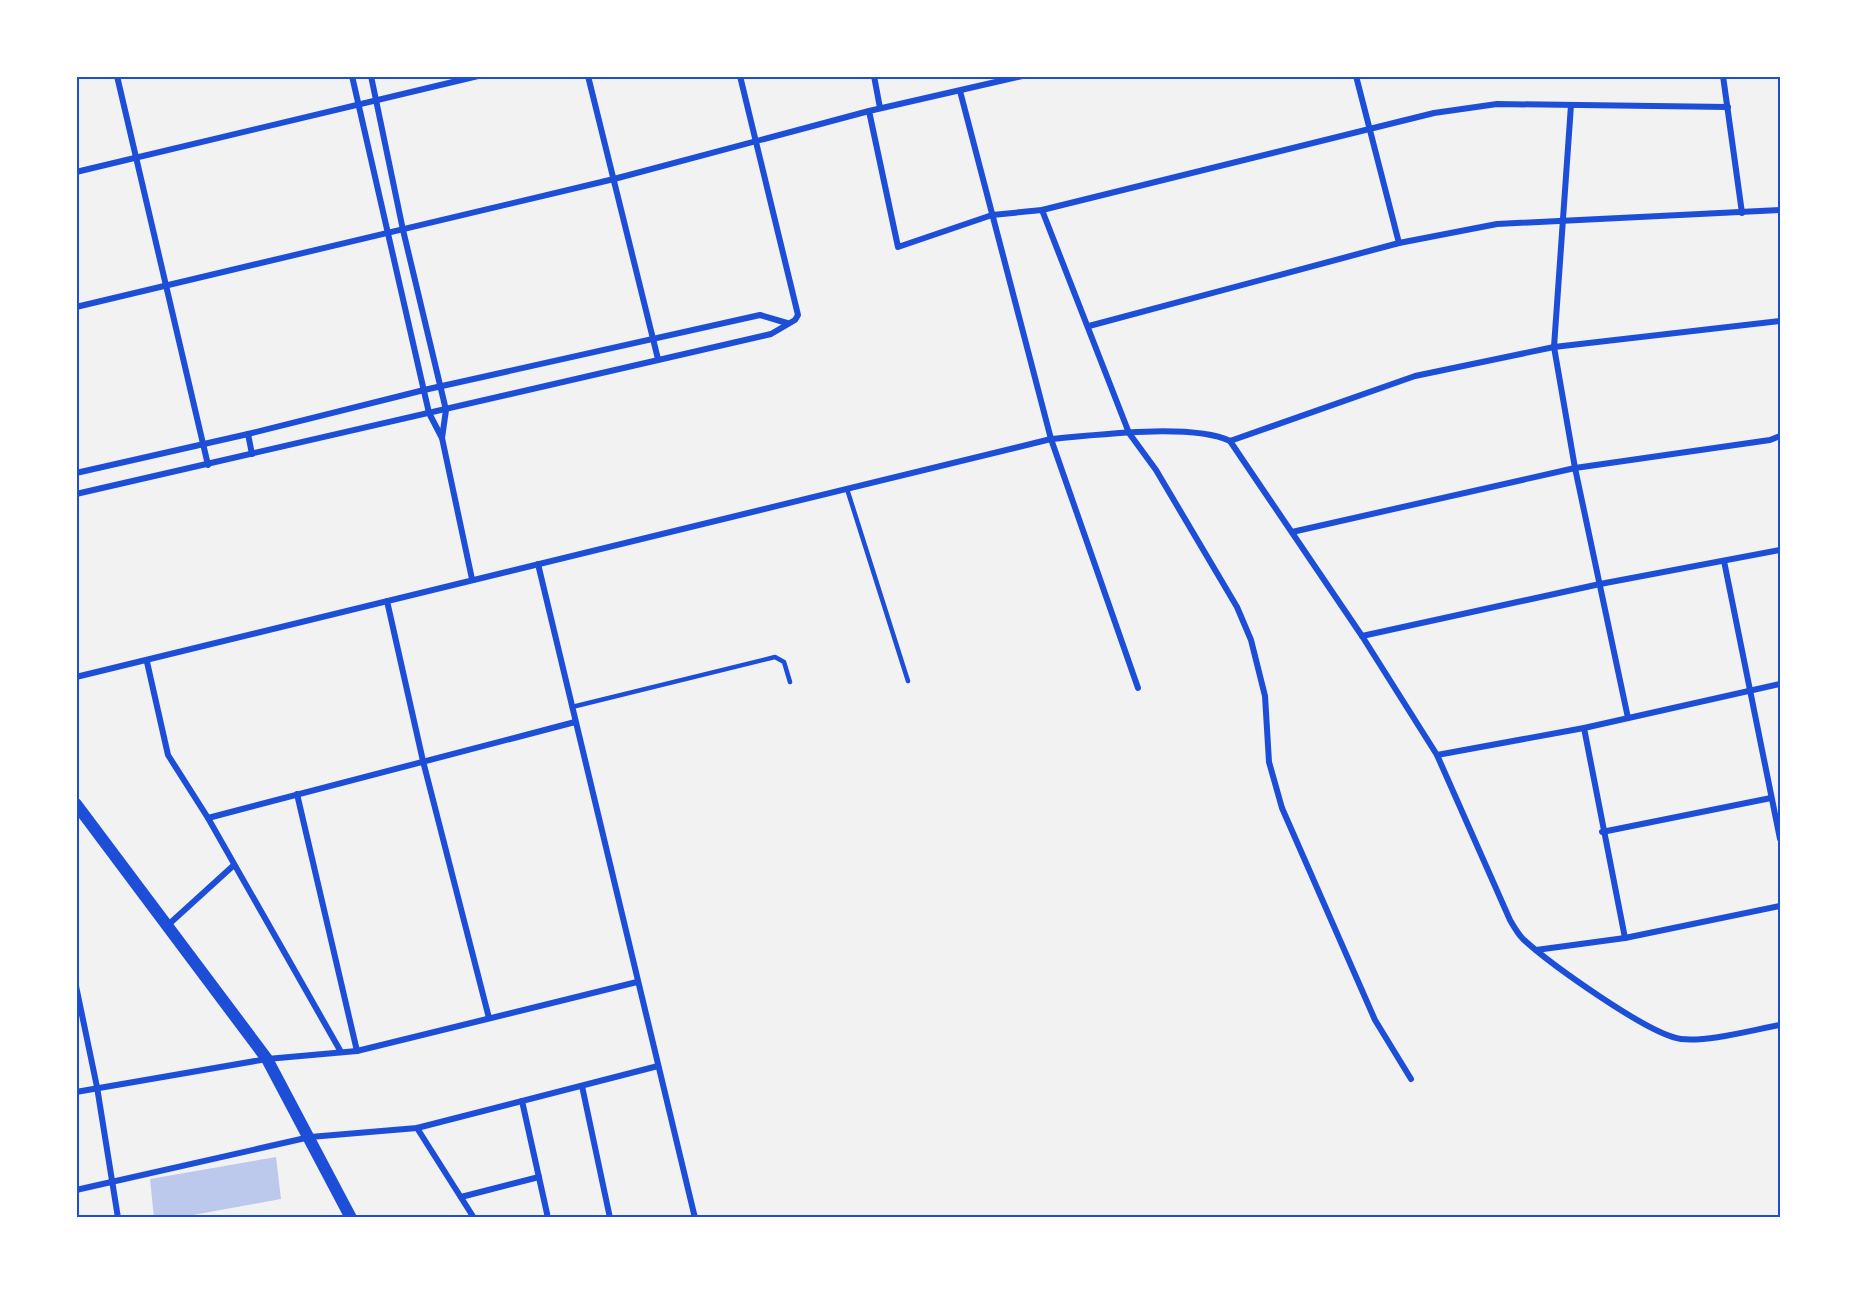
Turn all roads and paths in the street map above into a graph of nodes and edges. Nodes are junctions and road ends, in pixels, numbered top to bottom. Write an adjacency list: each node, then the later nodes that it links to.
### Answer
1 (117, 76): 20 (street)
2 (352, 76): 13 (street)
3 (371, 76): 12 (street)
4 (478, 76): 12 (street)
5 (588, 76): 22 (street)
6 (740, 76): 19 (street)
7 (874, 76): 16 (street)
8 (1022, 76): 11 (street)
9 (1356, 76): 18 (street)
10 (1723, 76): 15 (street)
11 (960, 91): 16 (street); 26 (street)
12 (376, 99): 13 (street); 28 (street)
13 (358, 104): 20 (street); 29 (street)
14 (1571, 105): 15 (street); 18 (street); 27 (street)
15 (1728, 107): 25 (street)
16 (880, 108): 17 (street)
17 (869, 111): 19 (street); 26 (street)
18 (1369, 130): 23 (street); 30 (street)
19 (757, 139): 22 (street); 34 (street)
20 (137, 159): 21 (street); 31 (street)
21 (76, 172)
22 (614, 179): 28 (street); 36 (street)
23 (1042, 210): 26 (street); 35 (street)
24 (1780, 210): 25 (street)
25 (1742, 213): 27 (street)
26 (992, 215): 47 (street)
27 (1561, 221): 30 (street); 37 (street)
28 (403, 230): 29 (street); 39 (street)
29 (388, 234): 31 (street); 40 (street)
30 (1399, 243): 35 (street)
31 (165, 285): 32 (street); 49 (street)
32 (76, 307)
33 (1780, 321): 37 (street)
34 (787, 323): 36 (street); 38 (street)
35 (1089, 326): 43 (street)
36 (652, 339): 38 (street); 39 (street)
37 (1554, 347): 48 (street); 52 (street)
38 (658, 359): 41 (street)
39 (441, 387): 40 (street); 41 (street)
40 (424, 390): 42 (street); 44 (street)
41 (446, 410): 42 (street); 46 (street)
42 (429, 413): 46 (street); 50 (street)
43 (1129, 433): 47 (street); 48 (street); 96 (street)
44 (248, 434): 49 (street); 50 (street)
45 (1780, 436): 52 (street)
46 (442, 438): 60 (street)
47 (1051, 439): 54 (street); 69 (street)
48 (1230, 441): 56 (street)
49 (203, 444): 51 (street); 53 (street)
50 (252, 454): 51 (street)
51 (208, 465): 55 (street)
52 (1575, 468): 56 (street); 61 (street)
53 (76, 473)
54 (847, 489): 59 (street); 66 (lane)
55 (76, 494)
56 (1292, 532): 63 (street)
57 (1780, 550): 58 (street)
58 (1724, 561): 61 (street); 70 (street)
59 (538, 564): 60 (street); 71 (street)
60 (472, 579): 62 (street)
61 (1600, 584): 63 (street); 72 (street)
62 (387, 602): 64 (street); 76 (street)
63 (1362, 636): 75 (street)
64 (147, 662): 65 (street); 80 (street)
65 (76, 677)
66 (908, 681)
67 (790, 682): 71 (lane)
68 (1780, 684): 70 (street)
69 (1137, 688)
70 (1750, 690): 72 (street); 78 (street)
71 (571, 707): 73 (street)
72 (1628, 718): 74 (street)
73 (575, 722): 76 (street); 88 (street)
74 (1584, 728): 75 (street); 81 (street)
75 (1437, 754): 87 (street)
76 (423, 761): 77 (street); 90 (street)
77 (297, 794): 80 (street); 92 (street)
78 (1771, 798): 81 (street); 82 (street)
79 (76, 804): 85 (main road)
80 (208, 818): 83 (street)
81 (1602, 832): 86 (street)
82 (1780, 839)
83 (234, 865): 85 (street); 93 (street)
84 (1780, 906): 86 (street)
85 (168, 925): 94 (main road)
86 (1625, 938): 87 (street)
87 (1536, 950): 91 (street)
88 (638, 982): 90 (street); 95 (street)
89 (76, 986): 98 (street)
90 (489, 1018): 92 (street)
91 (1780, 1025)
92 (357, 1051): 93 (street)
93 (341, 1053): 94 (street)
94 (267, 1059): 98 (street); 102 (main road)
95 (658, 1066): 97 (street); 112 (street)
96 (1411, 1079)
97 (582, 1086): 100 (street); 111 (street)
98 (97, 1088): 99 (street); 104 (street)
99 (76, 1092)
100 (522, 1101): 101 (street); 103 (street)
101 (417, 1128): 102 (street); 106 (street)
102 (310, 1137): 104 (street); 108 (main road)
103 (539, 1176): 106 (street); 110 (street)
104 (111, 1182): 105 (street); 107 (street)
105 (76, 1190)
106 (461, 1197): 109 (street)
107 (118, 1218)
108 (351, 1218)
109 (474, 1218)
110 (548, 1218)
111 (610, 1218)
112 (695, 1218)

